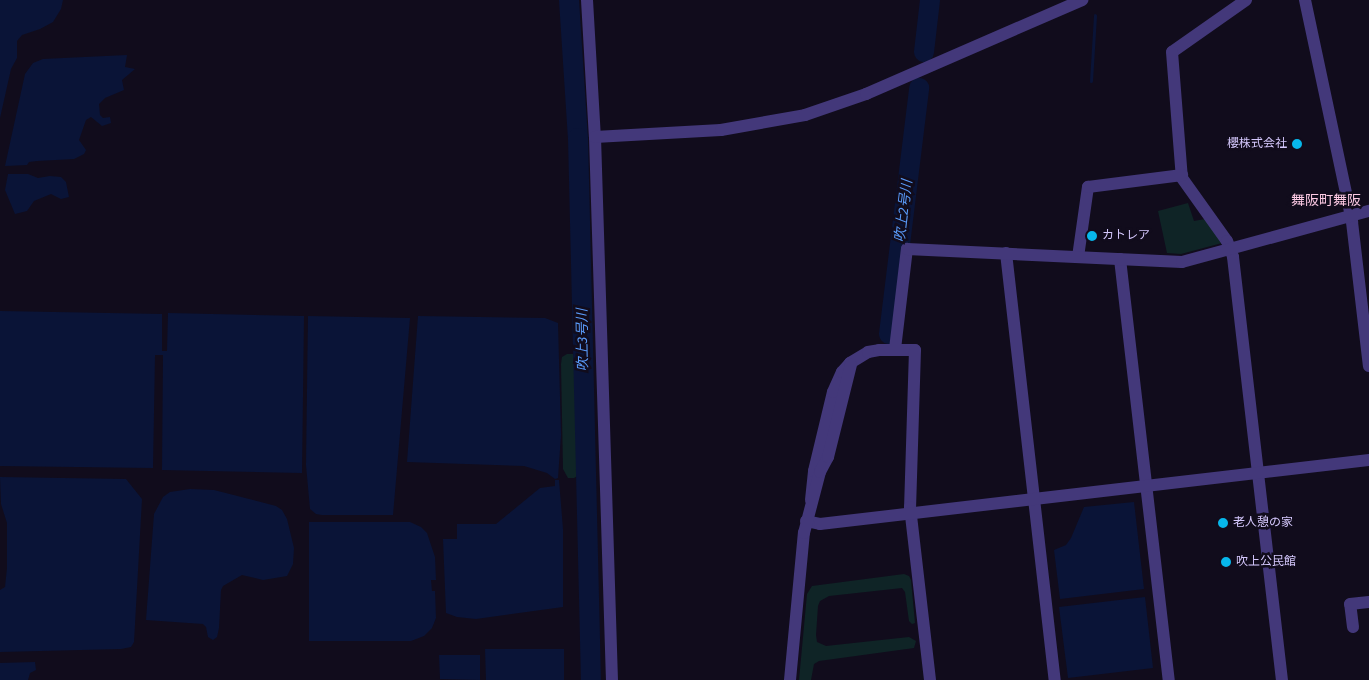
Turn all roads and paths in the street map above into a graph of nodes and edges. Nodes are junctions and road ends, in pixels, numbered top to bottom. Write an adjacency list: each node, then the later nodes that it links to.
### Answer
1 (587, 0): 5 (street)
2 (1082, 0): 5 (street)
3 (1246, 0): 6 (street)
4 (1305, 0): 8 (street)
5 (595, 137): 23 (street)
6 (1182, 175): 9 (street); 11 (street)
7 (1369, 211): 8 (street)
8 (1350, 216): 9 (street); 14 (street)
9 (1230, 249): 12 (street); 16 (street)
10 (1006, 253): 11 (street); 13 (street); 18 (street)
11 (1078, 257): 12 (street)
12 (1120, 259): 17 (street)
13 (895, 349): 19 (street); 20 (street)
14 (1369, 366)
15 (1369, 460): 16 (street)
16 (1258, 473): 17 (street); 28 (street)
17 (1146, 486): 18 (street); 27 (street)
18 (1034, 499): 19 (street); 26 (street)
19 (911, 514): 20 (street); 25 (street)
20 (806, 520): 24 (street)
21 (1369, 602): 22 (street)
22 (1353, 627)
23 (612, 680)
24 (790, 680)
25 (930, 680)
26 (1055, 680)
27 (1169, 680)
28 (1282, 680)

